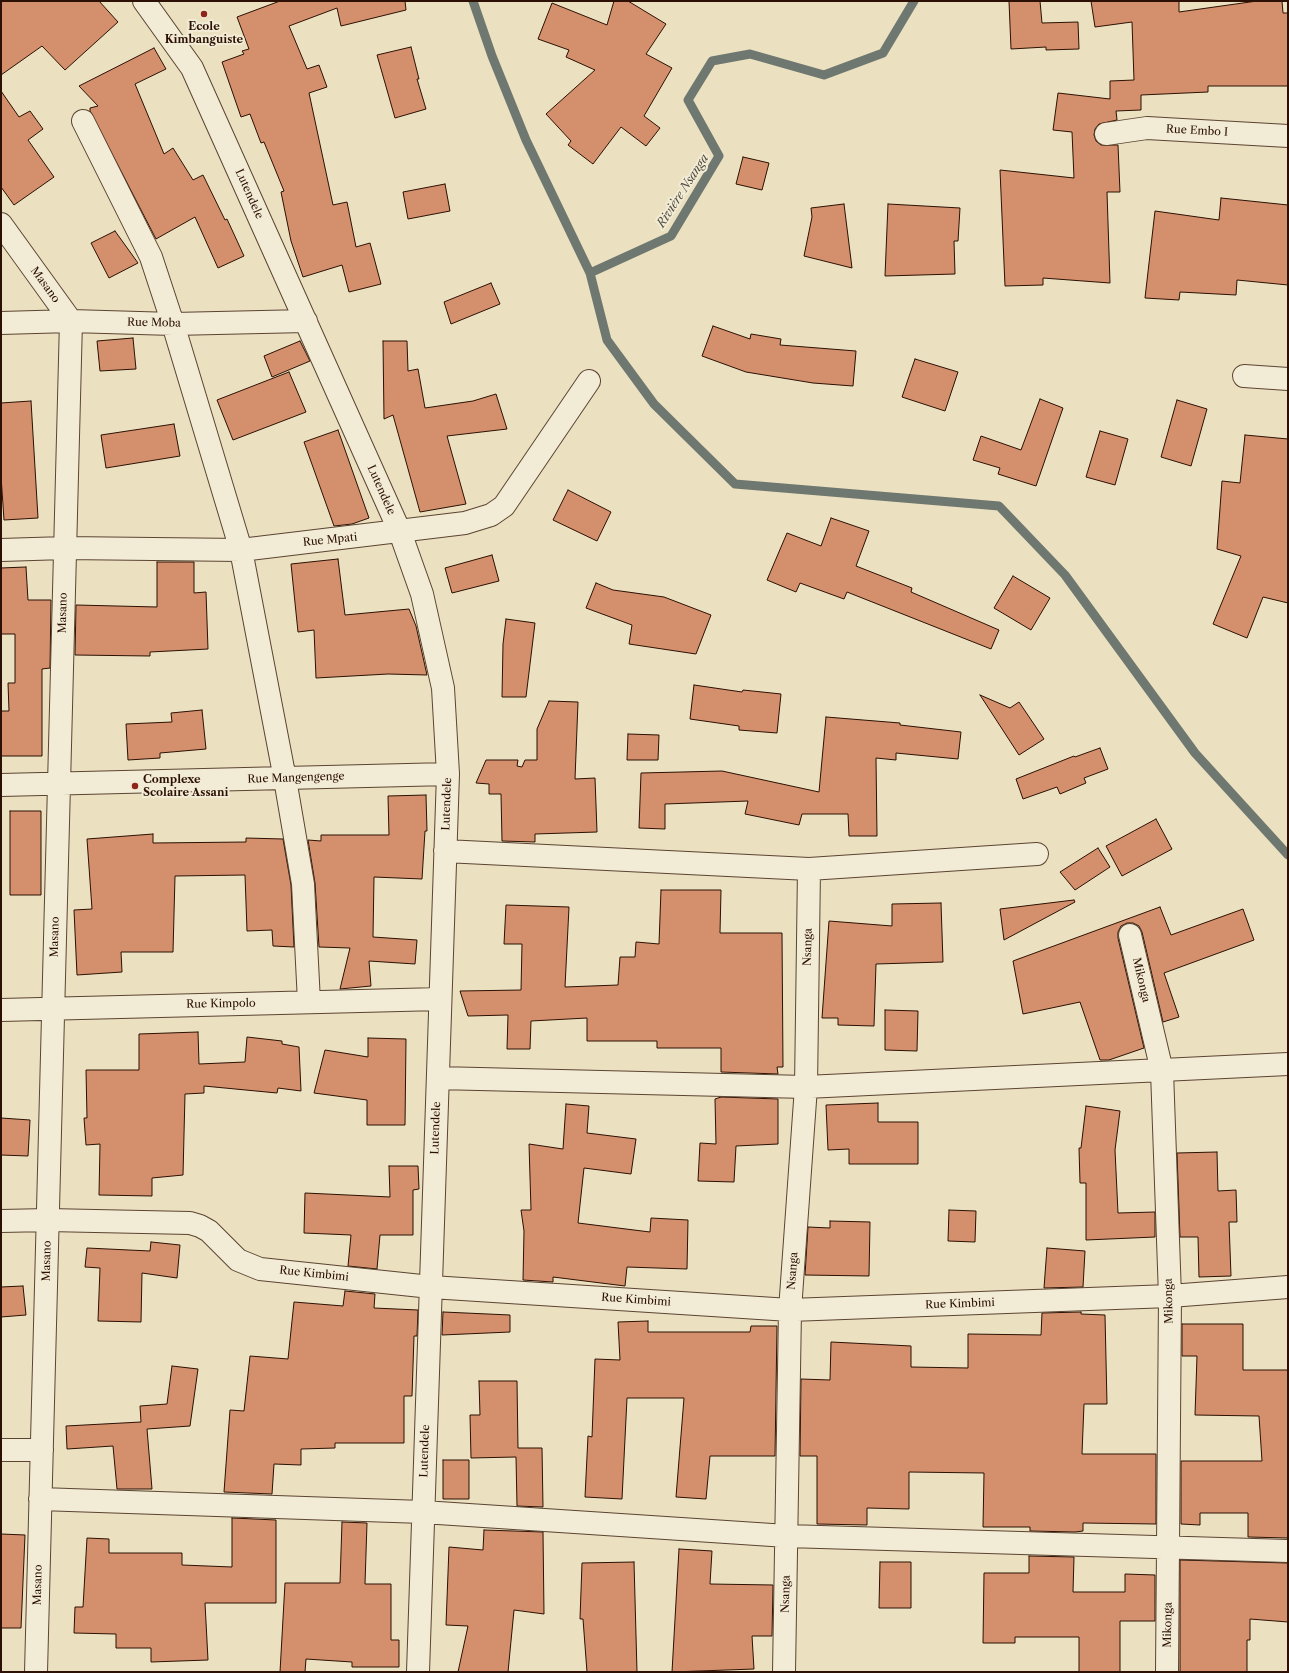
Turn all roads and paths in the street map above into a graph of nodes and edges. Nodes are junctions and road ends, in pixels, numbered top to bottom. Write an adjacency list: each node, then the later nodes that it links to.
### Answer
1 (144, 1): 7 (street, Lutendele)
2 (83, 121): 9 (street)
3 (1106, 134): 4 (street, Rue Embo I)
4 (1288, 136)
5 (1, 224): 6 (street, Masano)
6 (71, 321): 8 (street, Rue Moba); 9 (street, Rue Moba); 14 (street, Masano)
7 (306, 321): 9 (street, Rue Moba); 13 (street, Lutendele)
8 (1, 323)
9 (173, 324): 16 (street)
10 (1244, 376): 11 (street)
11 (1288, 379)
12 (589, 381): 13 (street, Rue Mpati)
13 (400, 532): 16 (street, Rue Mpati); 17 (street, Lutendele)
14 (65, 548): 15 (street, Rue Mpati); 16 (street, Rue Mpati); 19 (street, Masano)
15 (1, 550)
16 (241, 550): 18 (street)
17 (448, 774): 18 (street, Rue Mangengenge); 21 (street, Lutendele)
18 (285, 779): 19 (street, Rue Mangengenge); 26 (street)
19 (59, 784): 20 (street, Rue Mangengenge); 27 (street, Masano)
20 (1, 785)
21 (445, 850): 23 (street); 25 (street, Lutendele)
22 (1037, 854): 23 (street)
23 (809, 869): 32 (street, Nsanga)
24 (1130, 935): 30 (street, Mikonga)
25 (440, 999): 26 (street, Rue Kimpolo); 31 (street, Lutendele)
26 (308, 1002): 27 (street, Rue Kimpolo)
27 (54, 1008): 28 (street, Rue Kimpolo); 33 (street, Masano)
28 (1, 1010)
29 (1288, 1064): 30 (street)
30 (1162, 1071): 32 (street); 37 (street, Mikonga)
31 (438, 1078): 32 (street); 35 (street, Lutendele)
32 (806, 1087): 38 (street, Nsanga)
33 (48, 1220): 34 (street, Rue Kimbimi); 35 (street, Rue Kimbimi); 40 (street, Masano)
34 (1, 1221)
35 (431, 1287): 38 (street, Rue Kimbimi); 42 (street, Lutendele)
36 (1288, 1287): 37 (street, Rue Kimbimi)
37 (1170, 1296): 38 (street, Rue Kimbimi); 44 (street, Mikonga)
38 (790, 1310): 43 (street, Nsanga)
39 (1, 1450): 40 (street)
40 (42, 1450): 41 (street, Masano)
41 (40, 1499): 42 (street); 46 (street, Masano)
42 (423, 1512): 43 (street); 47 (street, Lutendele)
43 (787, 1536): 44 (street); 48 (street, Nsanga)
44 (1169, 1548): 45 (street); 49 (street, Mikonga)
45 (1288, 1551)
46 (36, 1672)
47 (418, 1672)
48 (784, 1672)
49 (1167, 1672)

